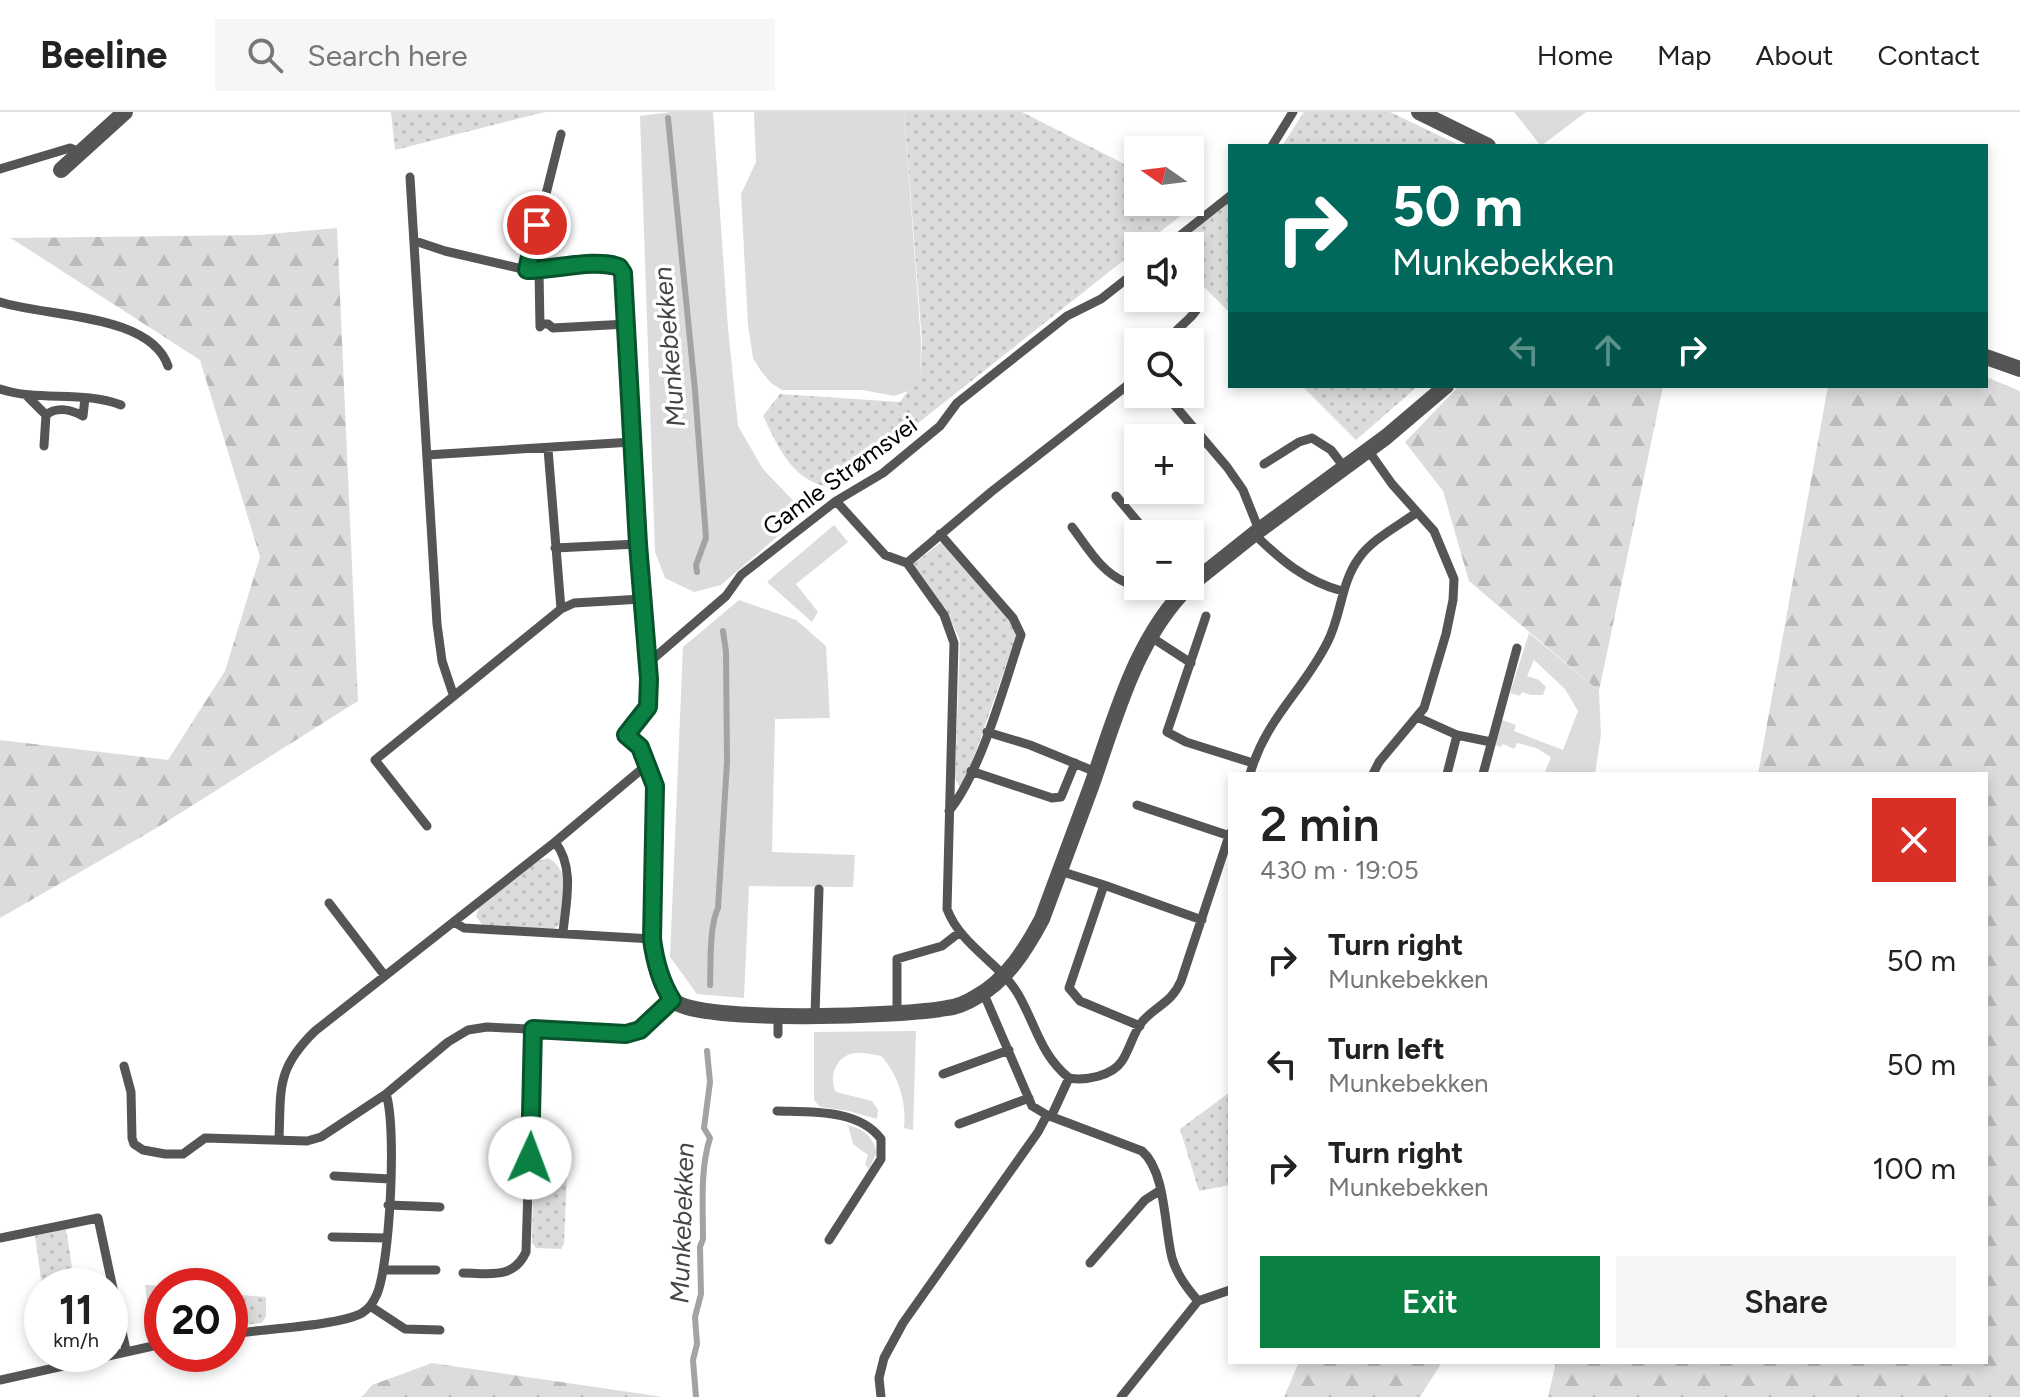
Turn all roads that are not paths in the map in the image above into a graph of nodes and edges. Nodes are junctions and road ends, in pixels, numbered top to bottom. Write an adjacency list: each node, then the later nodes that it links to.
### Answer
1 (125, 112): 7 (street)
2 (1293, 112): 5 (lane)
3 (1419, 112): 6 (street)
4 (561, 134): 14 (lane)
5 (1273, 144)
6 (1484, 144)
7 (80, 152): 8 (lane); 9 (street)
8 (0, 169)
9 (61, 170)
10 (410, 177): 13 (lane)
11 (1228, 198): 12 (lane)
12 (1185, 232)
13 (415, 241): 14 (lane); 36 (lane)
14 (527, 270): 15 (lane)
15 (539, 271): 19 (lane); 19 (lane)
16 (1124, 281): 40 (lane, Gamle Strømsvei)
17 (0, 302): 22 (lane)
18 (1195, 312): 20 (lane)
19 (627, 324): 32 (lane)
20 (1180, 328)
21 (1988, 358): 23 (street)
22 (168, 366)
23 (2020, 369)
24 (1124, 388): 45 (lane)
25 (1444, 388): 35 (street)
26 (0, 389): 27 (lane)
27 (26, 395): 28 (lane); 31 (lane)
28 (85, 398): 29 (lane); 31 (lane)
29 (121, 405)
30 (1177, 408): 44 (lane)
31 (46, 415): 33 (lane)
32 (632, 442): 34 (lane); 46 (lane)
33 (44, 446)
34 (548, 449): 36 (lane); 47 (lane)
35 (1368, 450): 38 (street); 41 (lane)
36 (427, 455): 60 (lane)
37 (1264, 464): 38 (lane)
38 (1344, 467): 44 (street)
39 (1116, 496): 42 (lane)
40 (836, 501): 48 (lane); 59 (lane, Gamle Strømsvei)
41 (1416, 513): 51 (lane); 61 (lane)
42 (1136, 520)
43 (1072, 527): 50 (lane)
44 (1257, 532): 49 (street); 51 (lane)
45 (940, 534): 48 (lane); 62 (lane)
46 (638, 544): 47 (lane); 52 (lane)
47 (555, 548): 54 (lane)
48 (907, 563): 75 (lane)
49 (1204, 573)
50 (1124, 582)
51 (1342, 591): 68 (lane)
52 (642, 599): 54 (lane); 59 (lane)
53 (1174, 600): 56 (street)
54 (561, 609): 60 (lane)
55 (1206, 616): 58 (lane)
56 (1151, 637): 58 (lane); 70 (street)
57 (1517, 648): 65 (lane)
58 (1191, 663): 68 (lane)
59 (647, 664): 63 (lane)
60 (453, 694): 76 (lane)
61 (1417, 717): 64 (lane); 71 (lane)
62 (987, 732): 67 (lane); 69 (lane)
63 (626, 735): 66 (street)
64 (1457, 735): 65 (lane); 72 (lane)
65 (1491, 742): 73 (lane)
66 (649, 763): 79 (lane); 88 (street)
67 (1075, 763): 69 (lane); 70 (lane)
68 (1252, 769)
69 (971, 771): 75 (lane)
70 (1096, 772): 80 (street)
71 (1374, 772)
72 (1448, 772)
73 (1484, 772)
74 (1137, 805): 77 (lane)
75 (949, 811): 87 (lane)
76 (427, 826)
77 (1228, 834)
78 (1228, 841): 84 (lane)
79 (555, 842): 85 (lane); 86 (lane)
80 (1060, 871): 81 (lane); 90 (street)
81 (1104, 885): 84 (lane); 96 (lane)
82 (819, 889): 95 (lane)
83 (329, 903): 89 (lane)
84 (1202, 920): 96 (lane)
85 (454, 922): 86 (lane); 89 (lane)
86 (563, 932): 88 (lane)
87 (960, 932): 90 (lane); 93 (lane)
88 (652, 939): 92 (street)
89 (385, 976): 108 (lane)
90 (1002, 977): 91 (street); 102 (lane)
91 (983, 992): 93 (street); 99 (lane)
92 (672, 1000): 94 (street); 97 (lane)
93 (897, 1013): 95 (street)
94 (778, 1015): 95 (street); 98 (lane)
95 (815, 1015)
96 (1140, 1026): 102 (lane)
97 (533, 1029): 103 (lane); 122 (lane)
98 (778, 1034)
99 (1009, 1050): 101 (lane); 104 (lane)
100 (124, 1066): 108 (lane)
101 (943, 1074)
102 (1069, 1078): 106 (lane)
103 (386, 1094): 108 (lane); 110 (lane)
104 (1029, 1098): 106 (lane); 107 (lane)
105 (777, 1111): 117 (lane)
106 (1049, 1116): 111 (lane); 130 (lane)
107 (959, 1124)
108 (279, 1140)
109 (334, 1176): 110 (lane)
110 (390, 1179): 112 (lane)
111 (1159, 1191): 118 (lane); 124 (lane)
112 (388, 1205): 113 (lane); 116 (lane)
113 (440, 1207)
114 (332, 1237): 116 (lane)
115 (0, 1238): 119 (lane)
116 (387, 1238): 120 (lane)
117 (829, 1240)
118 (1090, 1263)
119 (109, 1268)
120 (383, 1270): 121 (lane); 125 (lane)
121 (436, 1270)
122 (463, 1273)
123 (1228, 1291): 124 (lane)
124 (1198, 1301): 131 (lane)
125 (370, 1306): 126 (lane); 127 (lane)
126 (440, 1330)
127 (248, 1332)
128 (34, 1372): 129 (lane)
129 (0, 1380)
130 (881, 1397)
131 (1121, 1397)

